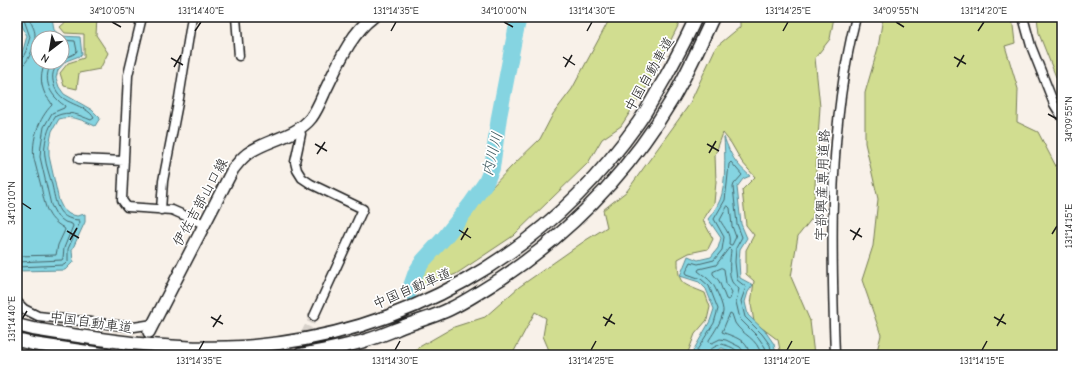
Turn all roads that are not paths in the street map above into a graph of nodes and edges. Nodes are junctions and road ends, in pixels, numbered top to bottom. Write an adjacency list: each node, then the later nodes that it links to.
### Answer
1 (142, 17): 13 (street)
2 (192, 17): 14 (street)
3 (236, 17): 9 (street)
4 (373, 17): 11 (main road, 伊佐吉部山口線)
5 (696, 17): 19 (highway, 中国自動車道)
6 (712, 17): 17 (highway)
7 (856, 17): 25 (street, 宇部興産専用道路)
8 (1024, 17): 10 (street)
9 (238, 56)
10 (1062, 117)
11 (298, 130): 15 (main road, 伊佐吉部山口線); 18 (street)
12 (80, 158): 13 (street)
13 (124, 161): 14 (street)
14 (161, 210): 15 (street)
15 (204, 224): 20 (main road, 伊佐吉部山口線)
16 (17, 302): 20 (street)
17 (437, 315): 23 (highway); 24 (highway)
18 (314, 316)
19 (17, 325)
20 (151, 328)
21 (17, 340): 22 (highway)
22 (108, 355)
23 (300, 355)
24 (339, 355)
25 (835, 355)

